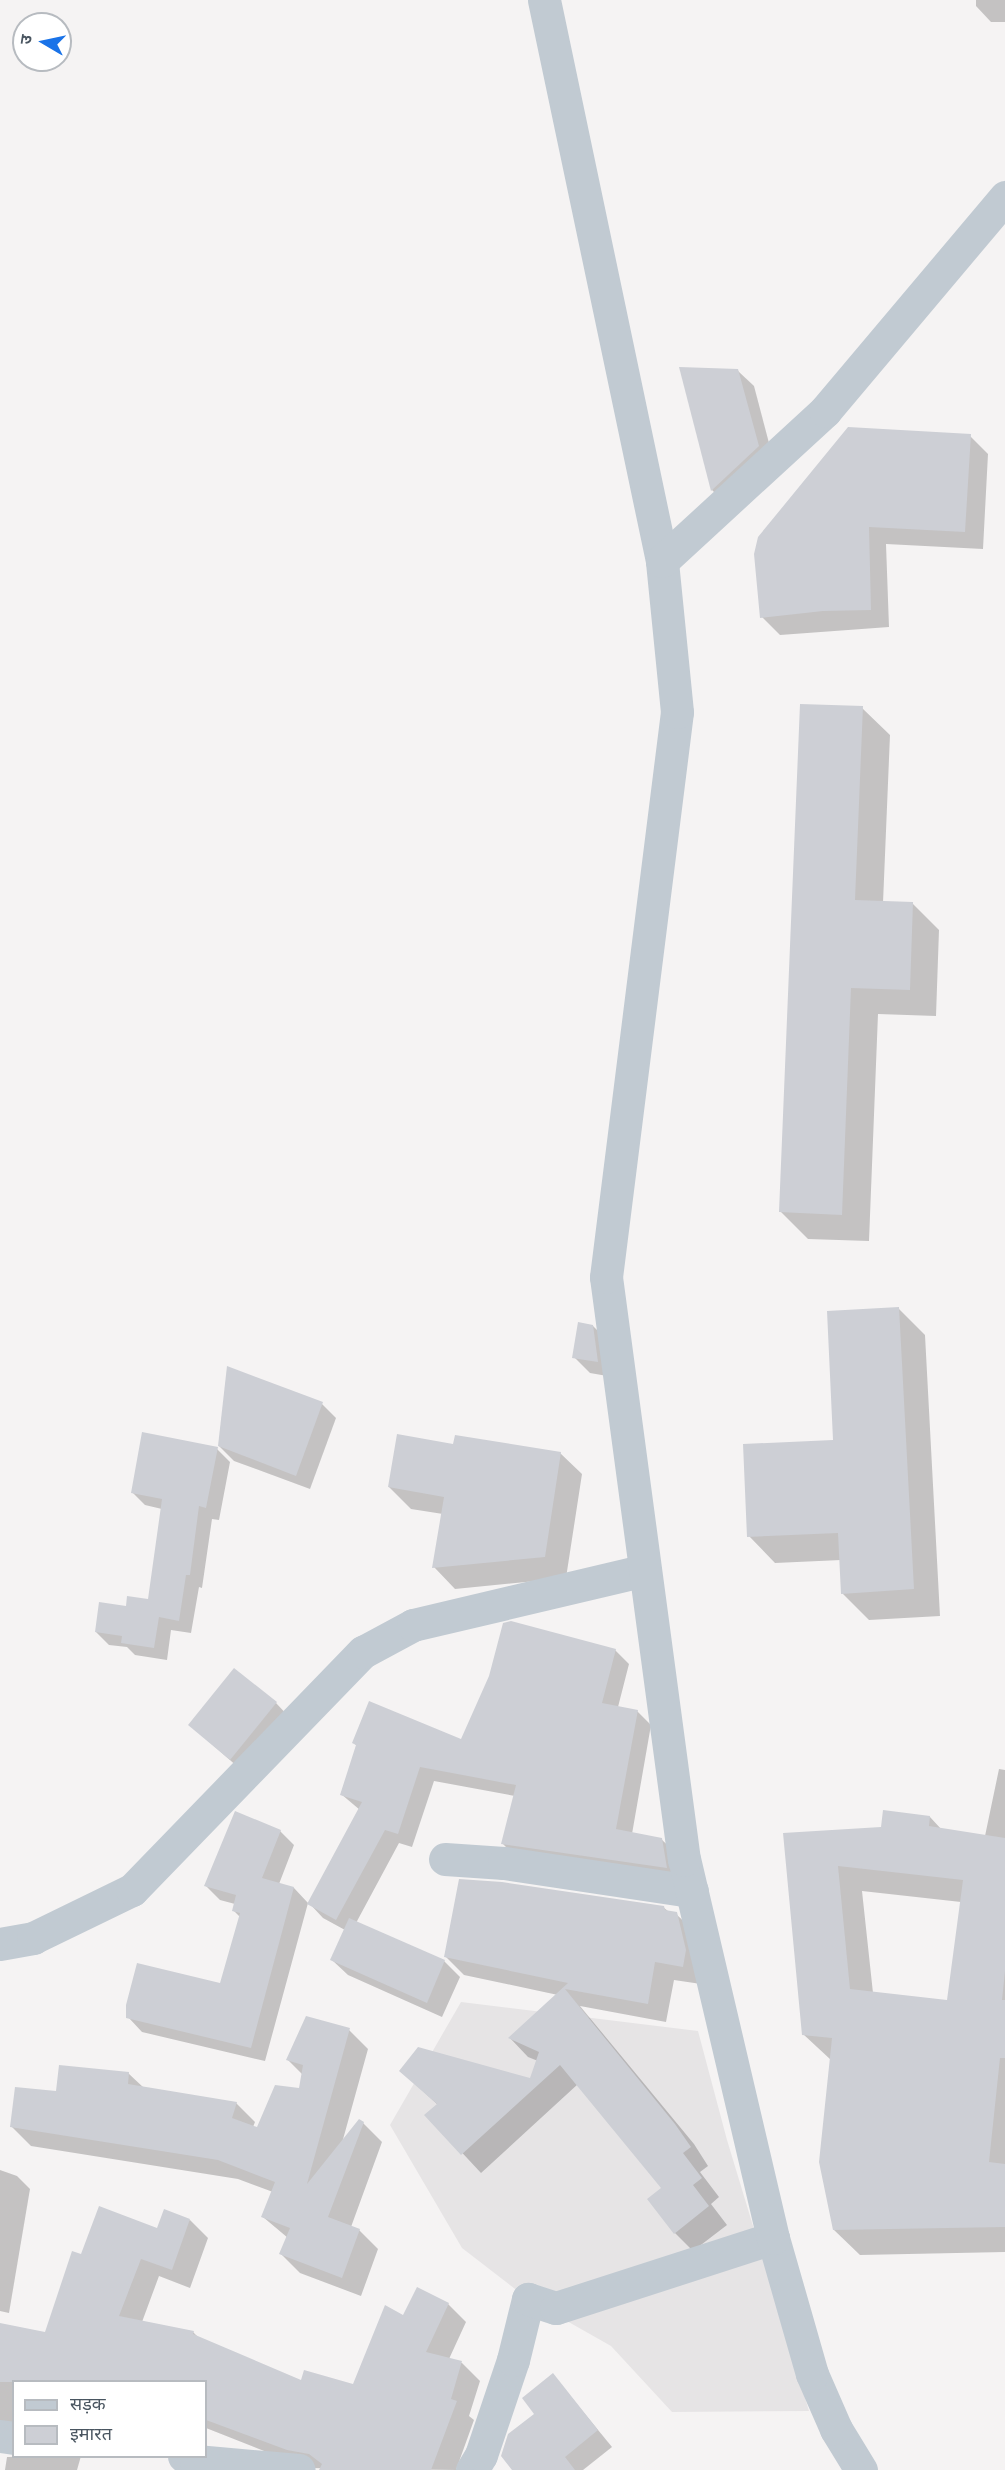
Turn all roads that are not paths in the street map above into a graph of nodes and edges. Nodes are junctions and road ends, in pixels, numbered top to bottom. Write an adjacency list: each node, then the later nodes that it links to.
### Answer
1 (544, 0): 3 (street)
2 (1005, 197): 3 (street)
3 (662, 561): 4 (street)
4 (645, 1570): 6 (street); 7 (street)
5 (445, 1859): 6 (street)
6 (692, 1891): 8 (street)
7 (0, 1944)
8 (773, 2238): 11 (street); 12 (street)
9 (187, 2458): 10 (street)
10 (299, 2470)
11 (472, 2470)
12 (861, 2470)

